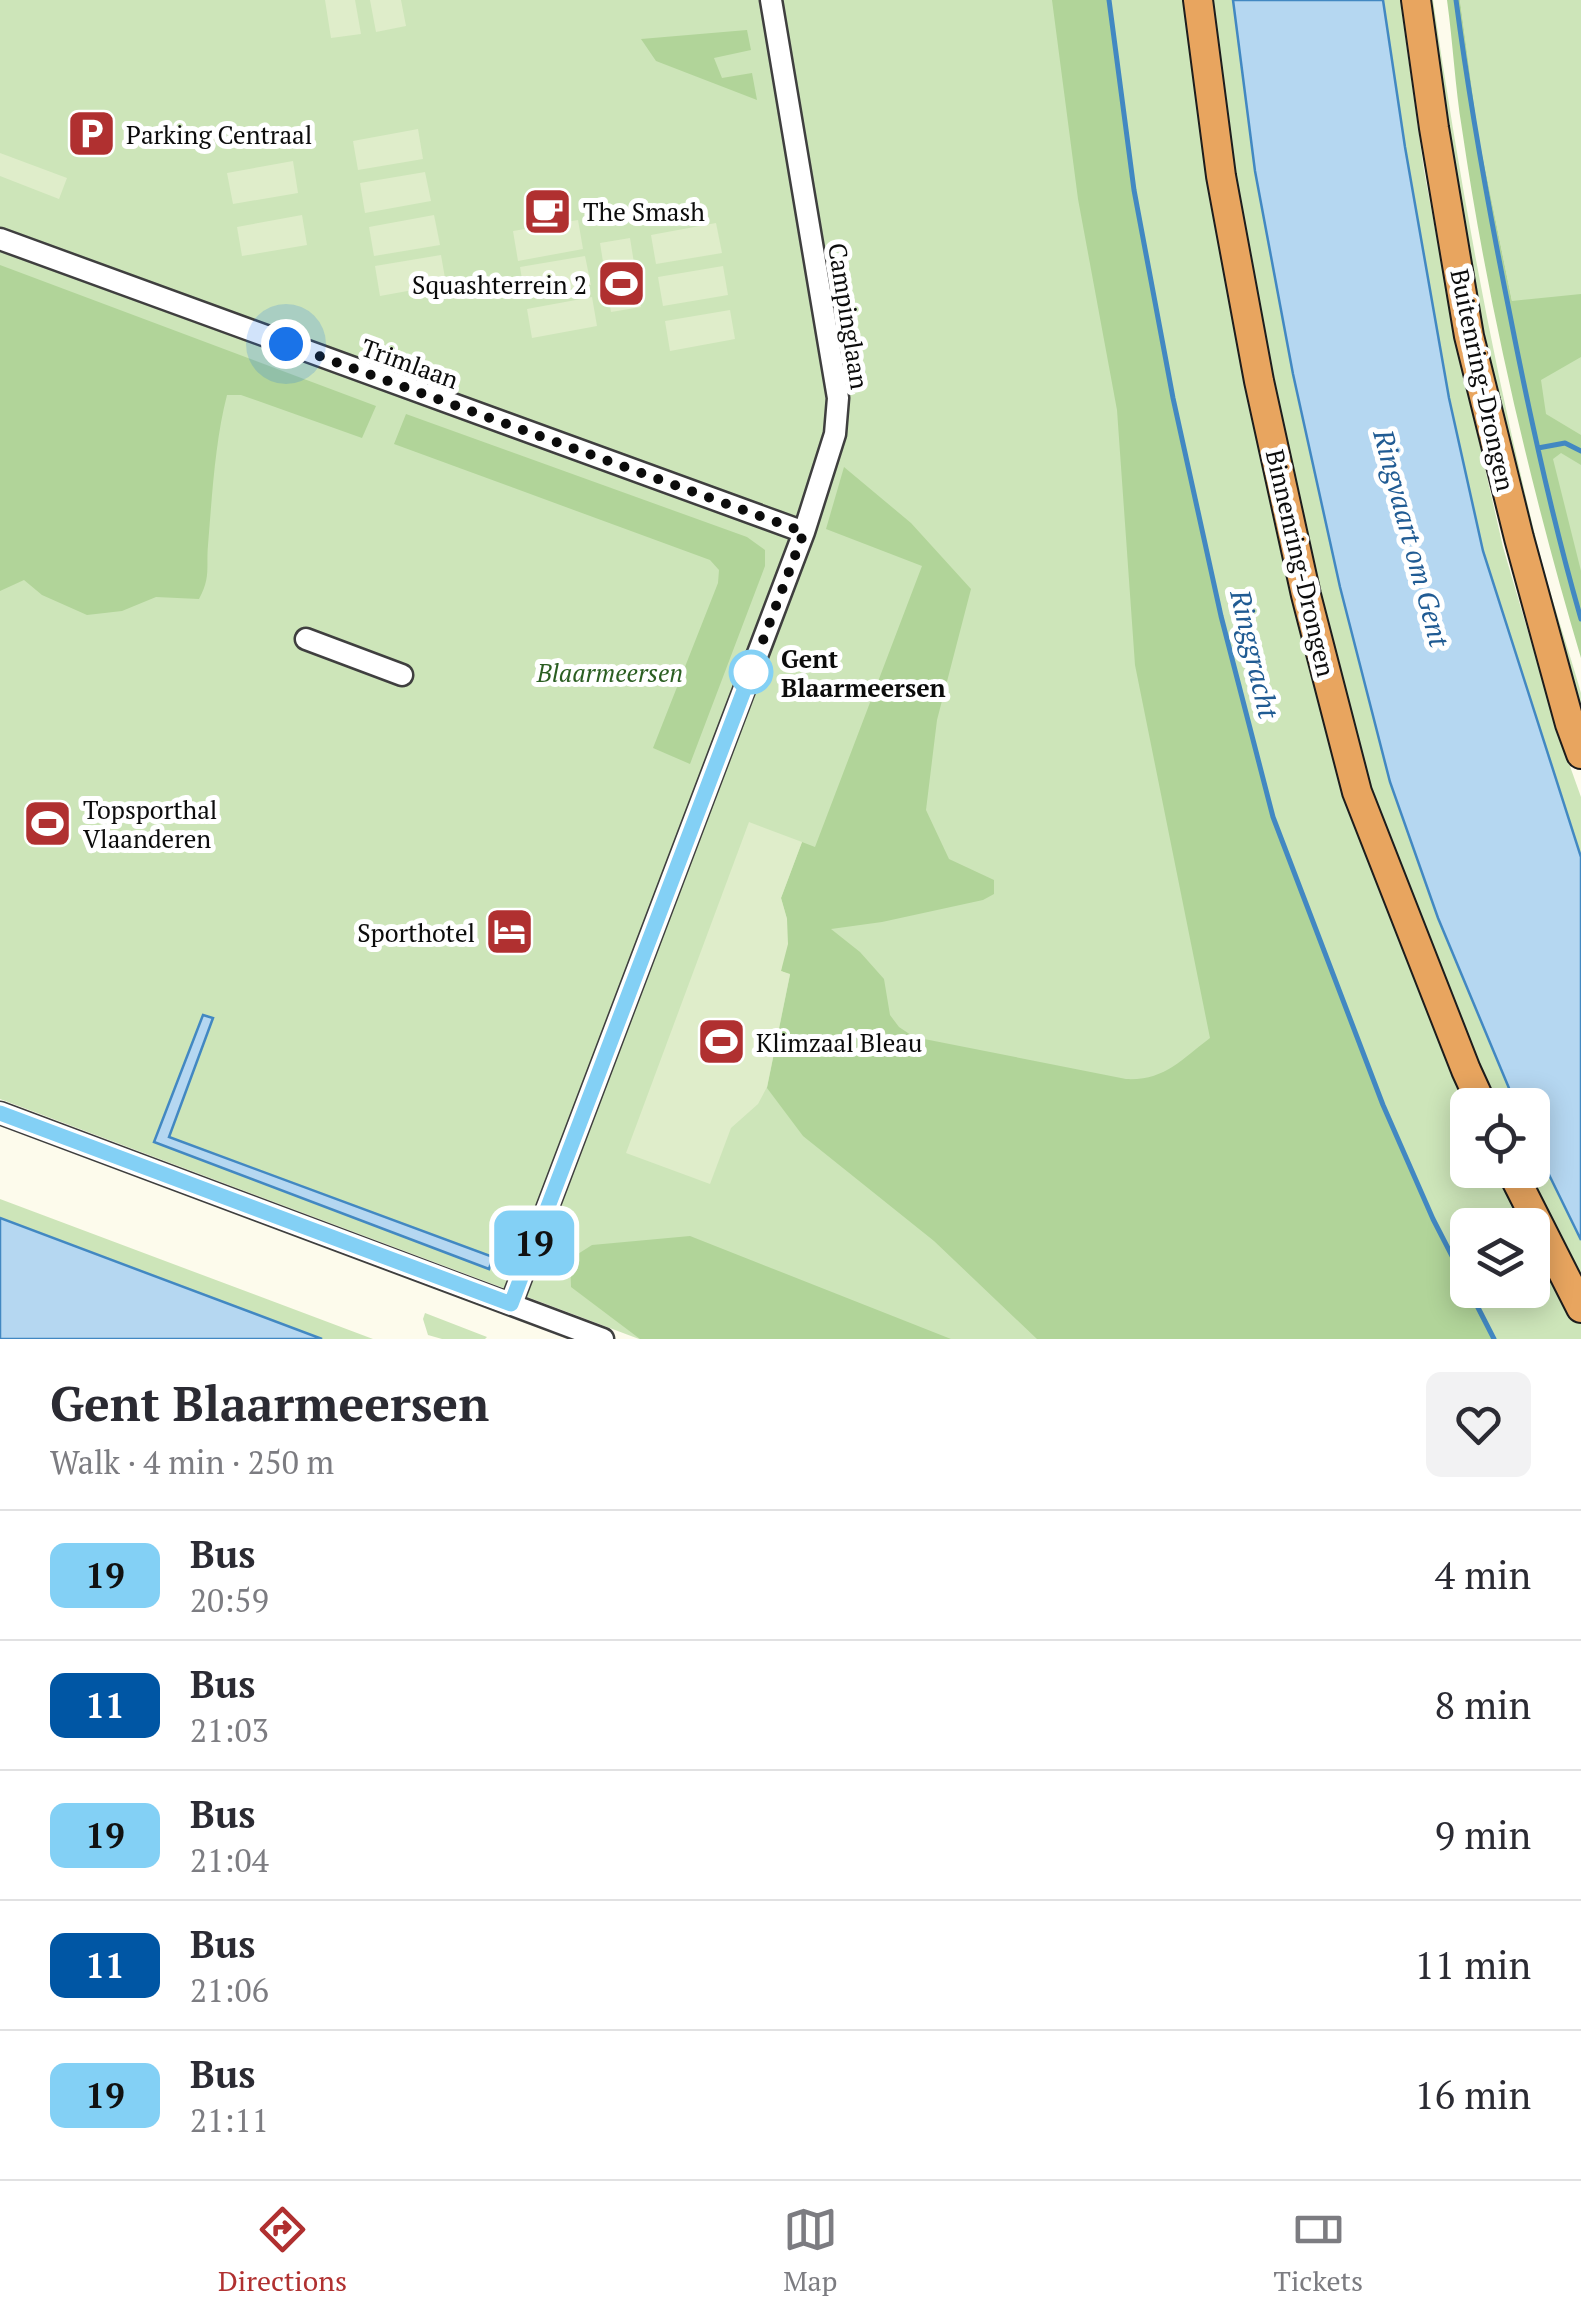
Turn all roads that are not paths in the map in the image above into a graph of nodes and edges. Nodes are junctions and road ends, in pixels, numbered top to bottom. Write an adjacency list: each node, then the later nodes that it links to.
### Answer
1 (771, 0): 5 (street, Campinglaan)
2 (1198, 0): 9 (highway, Binnenring-Drongen)
3 (1416, 0): 8 (highway, Buitenring-Drongen)
4 (0, 239): 5 (street, Trimlaan)
5 (804, 532): 12 (street, Campinglaan)
6 (306, 639): 7 (street)
7 (402, 675)
8 (1581, 754)
9 (1474, 1088)
10 (0, 1112): 12 (street)
11 (1520, 1188): 13 (highway)
12 (511, 1304): 14 (street)
13 (1581, 1308)
14 (603, 1339)

